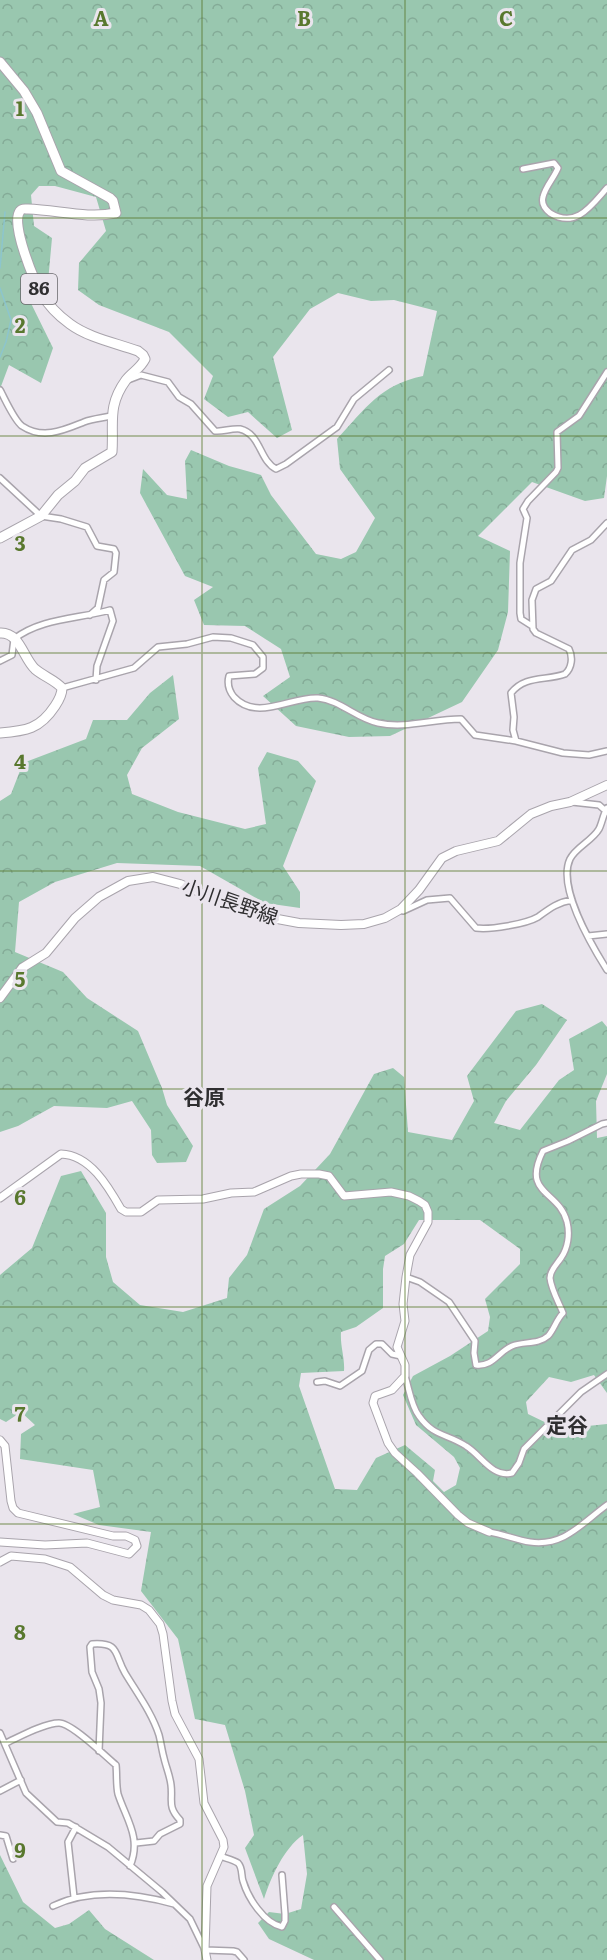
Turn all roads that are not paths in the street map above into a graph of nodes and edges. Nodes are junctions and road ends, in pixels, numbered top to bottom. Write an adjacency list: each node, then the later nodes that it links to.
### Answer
1 (0, 62): 6 (main road, 86)
2 (523, 169): 3 (street)
3 (607, 188)
4 (389, 370): 6 (street)
5 (607, 372): 14 (street)
6 (126, 380): 8 (main road, 86)
7 (0, 390): 8 (street)
8 (111, 416): 10 (main road, 86)
9 (0, 478): 10 (street)
10 (41, 516): 12 (main road, 86); 13 (street)
11 (607, 522): 14 (street)
12 (0, 538)
13 (90, 615): 16 (street); 18 (street)
14 (532, 626): 21 (street)
15 (0, 633): 16 (main road)
16 (14, 639): 17 (street); 19 (main road)
17 (0, 662)
18 (96, 680): 19 (street); 21 (street)
19 (62, 688): 20 (main road)
20 (0, 732)
21 (516, 741): 22 (street)
22 (607, 752)
23 (607, 785): 24 (main road, 小川長野線)
24 (570, 802): 25 (street); 27 (main road, 小川長野線)
25 (606, 810): 26 (street)
26 (572, 900): 27 (street); 29 (street)
27 (401, 909): 31 (main road, 小川長野線)
28 (607, 934): 29 (street)
29 (588, 936): 30 (street)
30 (607, 970)
31 (0, 998)
32 (607, 1123): 34 (street)
33 (0, 1198): 34 (street)
34 (406, 1277): 35 (street)
35 (401, 1356): 37 (street); 38 (street)
36 (607, 1374): 37 (street)
37 (405, 1376): 41 (street)
38 (317, 1382)
39 (0, 1440): 42 (street)
40 (607, 1505): 41 (street)
41 (489, 1532)
42 (0, 1542)
43 (0, 1562): 52 (street)
44 (0, 1733): 45 (street)
45 (6, 1743): 46 (street); 47 (street)
46 (99, 1751): 51 (street); 51 (street)
47 (21, 1780): 48 (street); 49 (street)
48 (0, 1791)
49 (76, 1827): 54 (street); 56 (street)
50 (0, 1835): 53 (street)
51 (135, 1843): 54 (street)
52 (220, 1856): 55 (street); 60 (street)
53 (14, 1859)
54 (130, 1866): 57 (street)
55 (282, 1875)
56 (74, 1897): 57 (street); 58 (street)
57 (175, 1904): 60 (street)
58 (53, 1906)
59 (334, 1907): 63 (street)
60 (205, 1950): 61 (street); 62 (street)
61 (207, 1960)
62 (244, 1960)
63 (380, 1960)

